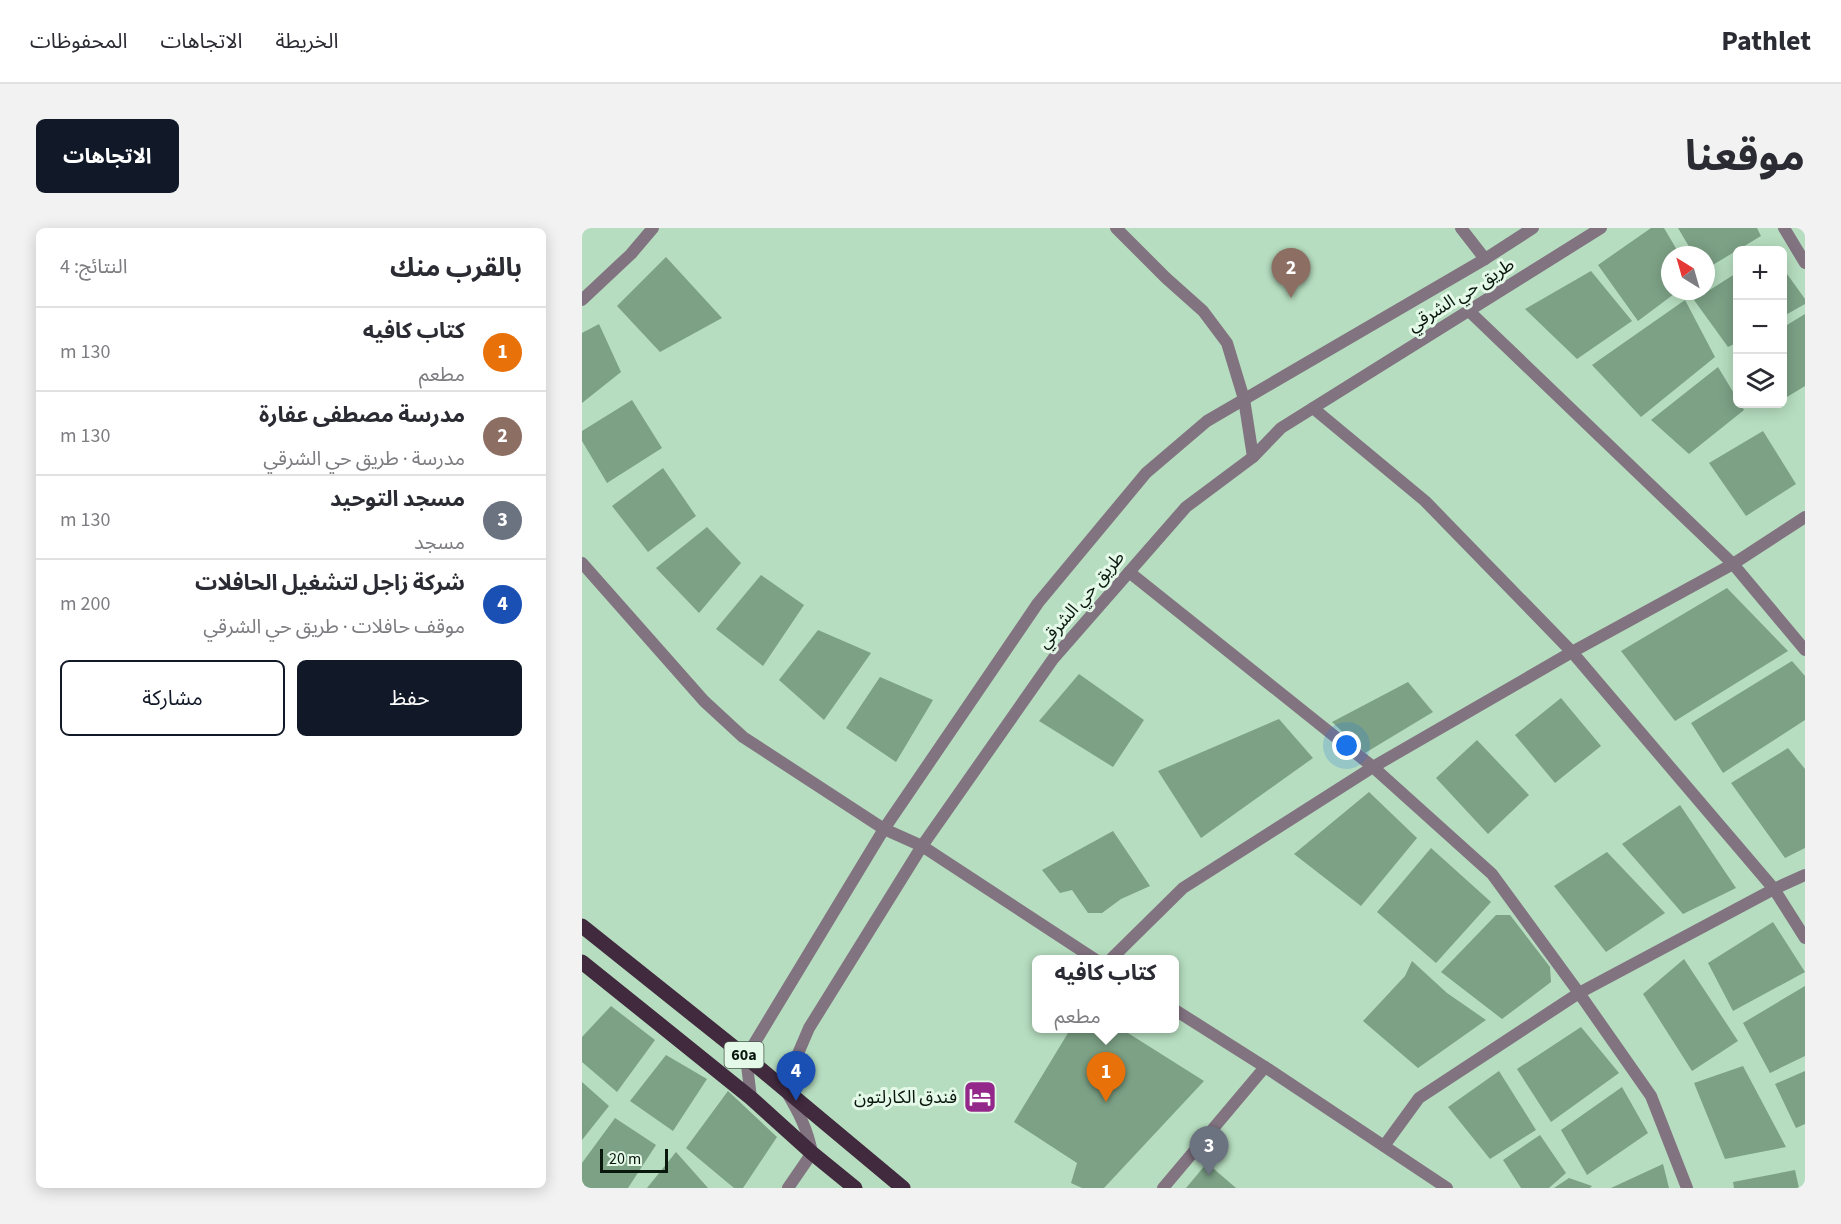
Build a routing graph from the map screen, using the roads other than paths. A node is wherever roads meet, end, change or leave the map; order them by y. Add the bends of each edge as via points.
1 (653, 228) edge
2 (1116, 228) edge
3 (1461, 228) edge
4 (1533, 228) edge
5 (1601, 228) edge
6 (1784, 228) edge
7 (1485, 259) junction
8 (1805, 263) edge
9 (582, 300) edge
10 (1469, 311) junction
11 (1244, 399) junction
12 (1313, 408) junction
13 (1252, 457) junction
14 (1805, 517) edge
15 (582, 563) edge
16 (1733, 564) junction
17 (1129, 572) junction
18 (1805, 650) edge
19 (1572, 652) junction
20 (1373, 767) junction
21 (884, 829) junction
22 (922, 846) junction
23 (1805, 875) edge
24 (1774, 889) junction
25 (582, 926) edge
26 (1805, 938) edge
27 (1088, 955) edge
28 (1115, 955) edge
29 (582, 962) edge
30 (1580, 993) junction
31 (1179, 1013) edge
32 (746, 1057) junction
33 (1265, 1067) junction
34 (786, 1091) junction
35 (752, 1098) junction
36 (1384, 1146) junction
37 (812, 1153) junction
38 (788, 1188) edge
39 (855, 1188) edge
40 (903, 1188) edge
41 (1163, 1188) edge
42 (1447, 1188) edge
43 (1687, 1188) edge

1 - 9 street
2 - 11 street via 1203,310 1227,343
3 - 7 street
4 - 7 street
5 - 10 street, طريق حي الشرقي
6 - 8 street
7 - 11 street
10 - 12 street, طريق حي الشرقي
10 - 16 street
11 - 13 street
11 - 21 street via 1207,421 1146,473 1038,603
12 - 13 street, طريق حي الشرقي via 1281,428
12 - 19 street via 1425,501
13 - 17 street, طريق حي الشرقي via 1186,507
14 - 16 street
15 - 21 street via 704,701 743,737
16 - 18 street
16 - 19 street
17 - 20 street
17 - 22 street, طريق حي الشرقي via 1053,659
19 - 20 street
19 - 24 street
20 - 28 street via 1183,888
20 - 30 street via 1492,874
21 - 22 street
21 - 32 street
22 - 27 street
22 - 34 street, طريق حي الشرقي via 809,1028
23 - 24 street
24 - 26 street
24 - 30 street
25 - 32 main road, 60a
29 - 35 main road, 60a
30 - 36 street via 1419,1098
30 - 43 street via 1651,1096
31 - 33 street
32 - 34 main road, 60a
32 - 35 street
33 - 36 street
33 - 41 street
34 - 37 street via 800,1115
34 - 40 main road, 60a
35 - 37 main road, 60a
36 - 42 street
37 - 38 street
37 - 39 main road, 60a

